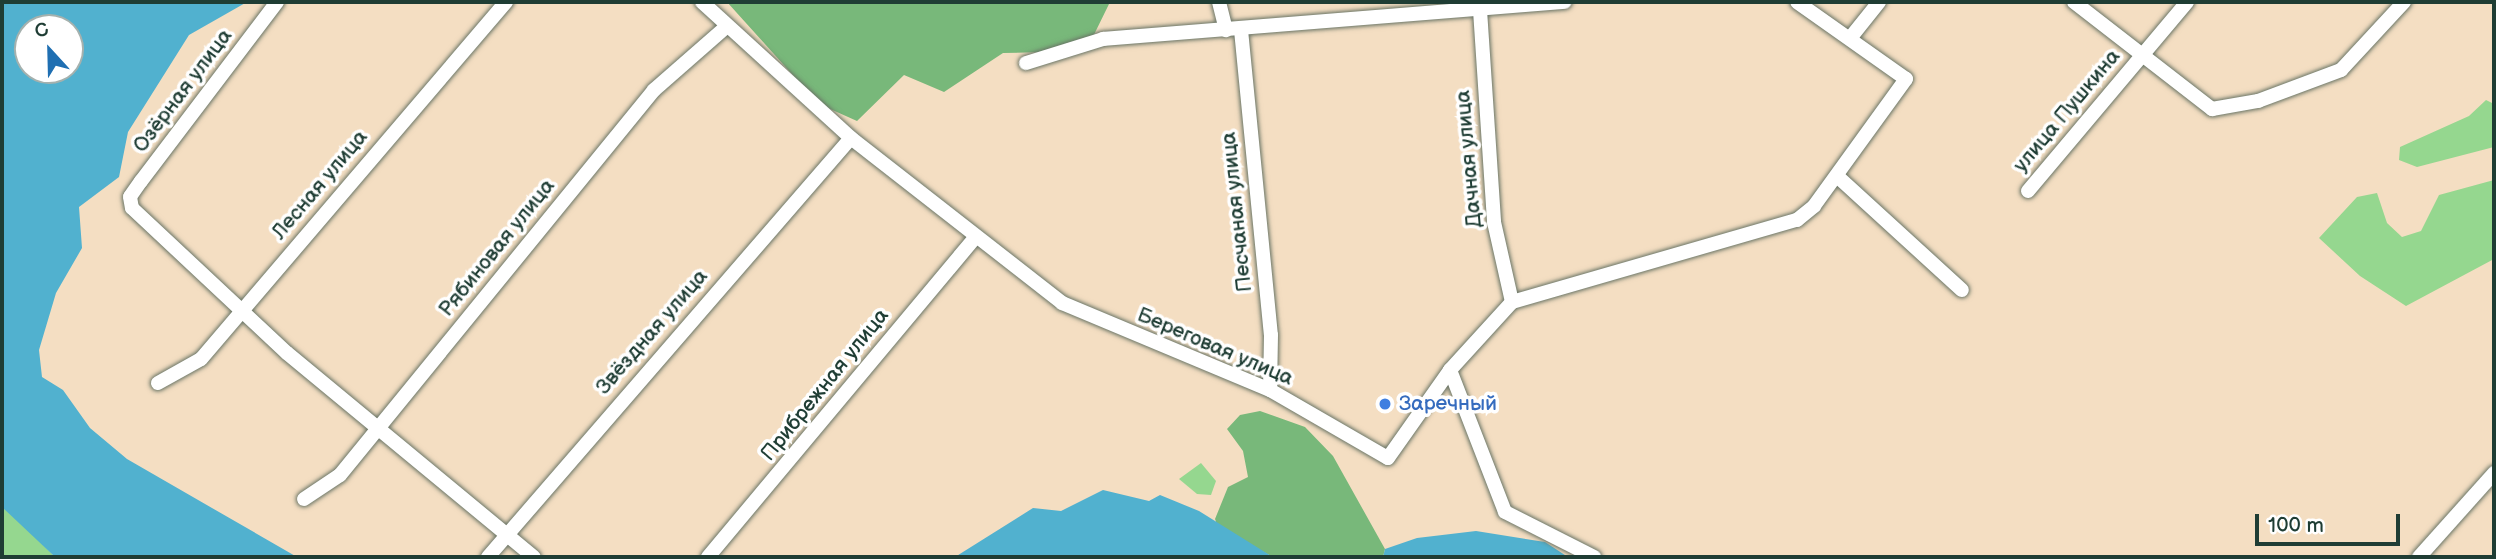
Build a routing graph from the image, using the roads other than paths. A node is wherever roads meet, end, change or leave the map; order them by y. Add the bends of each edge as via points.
1 (278, 2) edge
2 (506, 2) edge
3 (702, 2) edge
4 (1219, 2) edge
5 (1565, 2) edge
6 (1797, 2) edge
7 (1879, 2) edge
8 (2074, 2) edge
9 (2187, 2) edge
10 (2404, 2) edge
11 (1440, 7) edge
12 (1480, 10) junction
13 (727, 26) junction
14 (1234, 30) junction
15 (1851, 37) junction
16 (2139, 57) junction
17 (1026, 63) dead end
18 (851, 138) junction
19 (1837, 176) junction
20 (2028, 191) dead end
21 (974, 239) junction
22 (1962, 290) dead end
23 (1512, 302) junction
24 (243, 309) junction
25 (1450, 370) junction
26 (158, 383) dead end
27 (1270, 390) junction
28 (377, 425) junction
29 (2494, 473) edge
30 (304, 499) dead end
31 (506, 535) junction
32 (488, 557) edge
33 (534, 557) edge
34 (708, 557) edge
35 (1594, 557) edge
36 (2419, 557) edge

1 - 24 street, Озёрная улица via 130,197 132,208
2 - 24 street, Лесная улица
3 - 13 street, Береговая улица
4 - 14 street, Песчаная улица
5 - 12 street
6 - 15 street
7 - 15 street
8 - 16 street
9 - 16 street, улица Пушкина
10 - 16 street via 2341,70 2258,102 2212,109
11 - 12 street
11 - 14 street
12 - 23 street, Дачная улица via 1494,222
13 - 18 street, Береговая улица
13 - 28 street, Рябиновая улица via 654,90
14 - 17 street via 1103,39
14 - 27 street, Песчаная улица via 1271,335
15 - 19 street via 1906,79
16 - 20 street, улица Пушкина
18 - 21 street, Береговая улица
18 - 31 street, Звёздная улица
19 - 22 street
19 - 23 street via 1797,220
21 - 27 street, Береговая улица via 1080,312
21 - 34 street, Прибрежная улица
23 - 25 street, Береговая улица
24 - 26 street, Лесная улица via 201,359
24 - 28 street
25 - 27 street, Береговая улица via 1388,458
25 - 35 street via 1505,512
28 - 30 street, Рябиновая улица via 340,475
28 - 31 street
29 - 36 street
31 - 32 street, Звёздная улица
31 - 33 street

